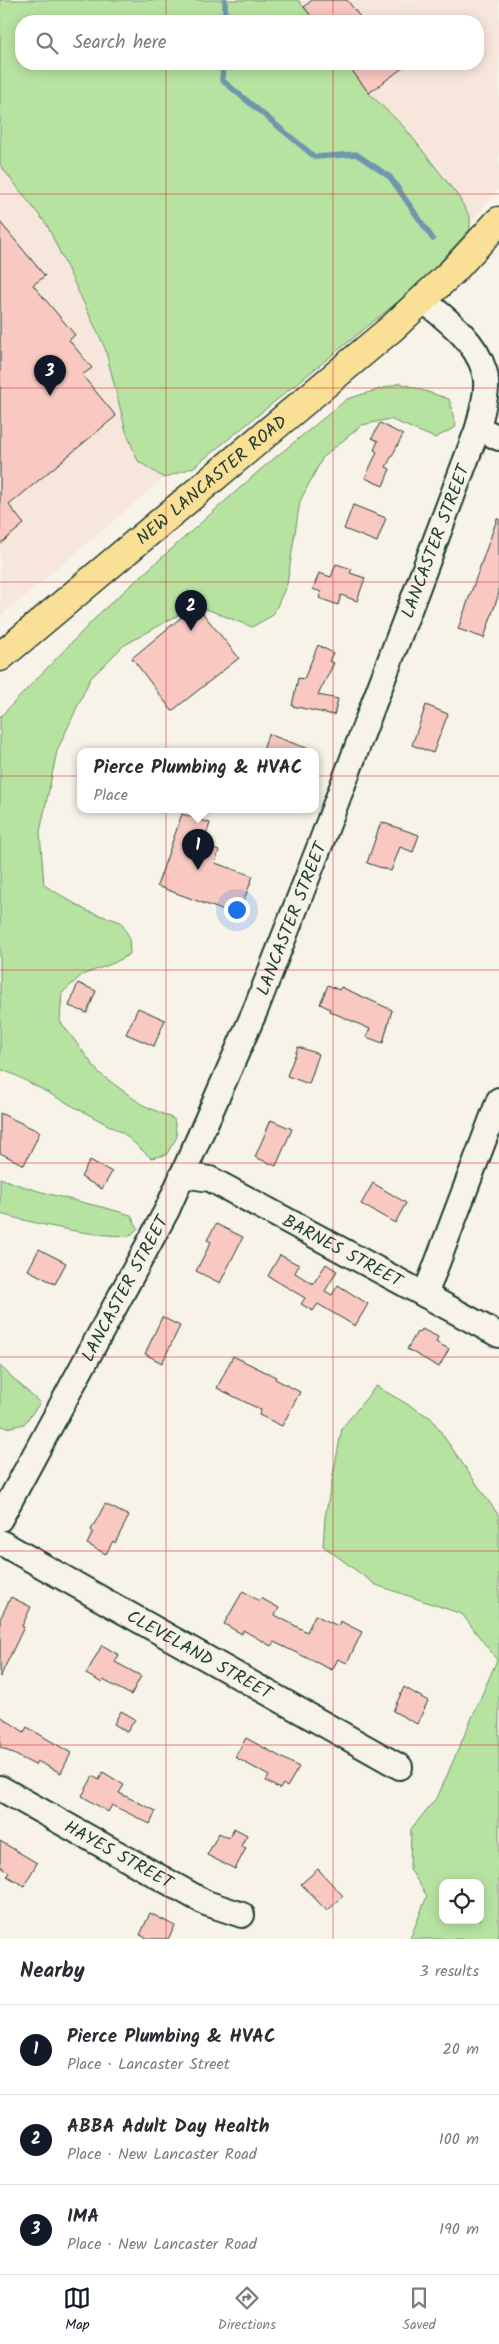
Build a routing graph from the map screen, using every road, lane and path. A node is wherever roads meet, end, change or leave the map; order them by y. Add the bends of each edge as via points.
1 (499, 221) edge
2 (423, 300) junction
3 (489, 432) edge
4 (0, 657) edge
5 (499, 1100) edge
6 (182, 1175) junction
7 (425, 1295) junction
8 (499, 1335) edge
9 (0, 1519) edge
10 (0, 1542) edge
11 (400, 1767) dead end
12 (0, 1788) edge
13 (242, 1915) dead end

1 - 2 main road
2 - 3 street, LANCASTER STREET via 461,332 485,370
2 - 4 main road, NEW LANCASTER ROAD
3 - 6 street, LANCASTER STREET via 258,1002
5 - 7 street
6 - 7 street, BARNES STREET via 210,1179
6 - 9 street, LANCASTER STREET via 167,1210
7 - 8 street, BARNES STREET
10 - 11 street, CLEVELAND STREET
12 - 13 street, HAYES STREET via 206,1903

